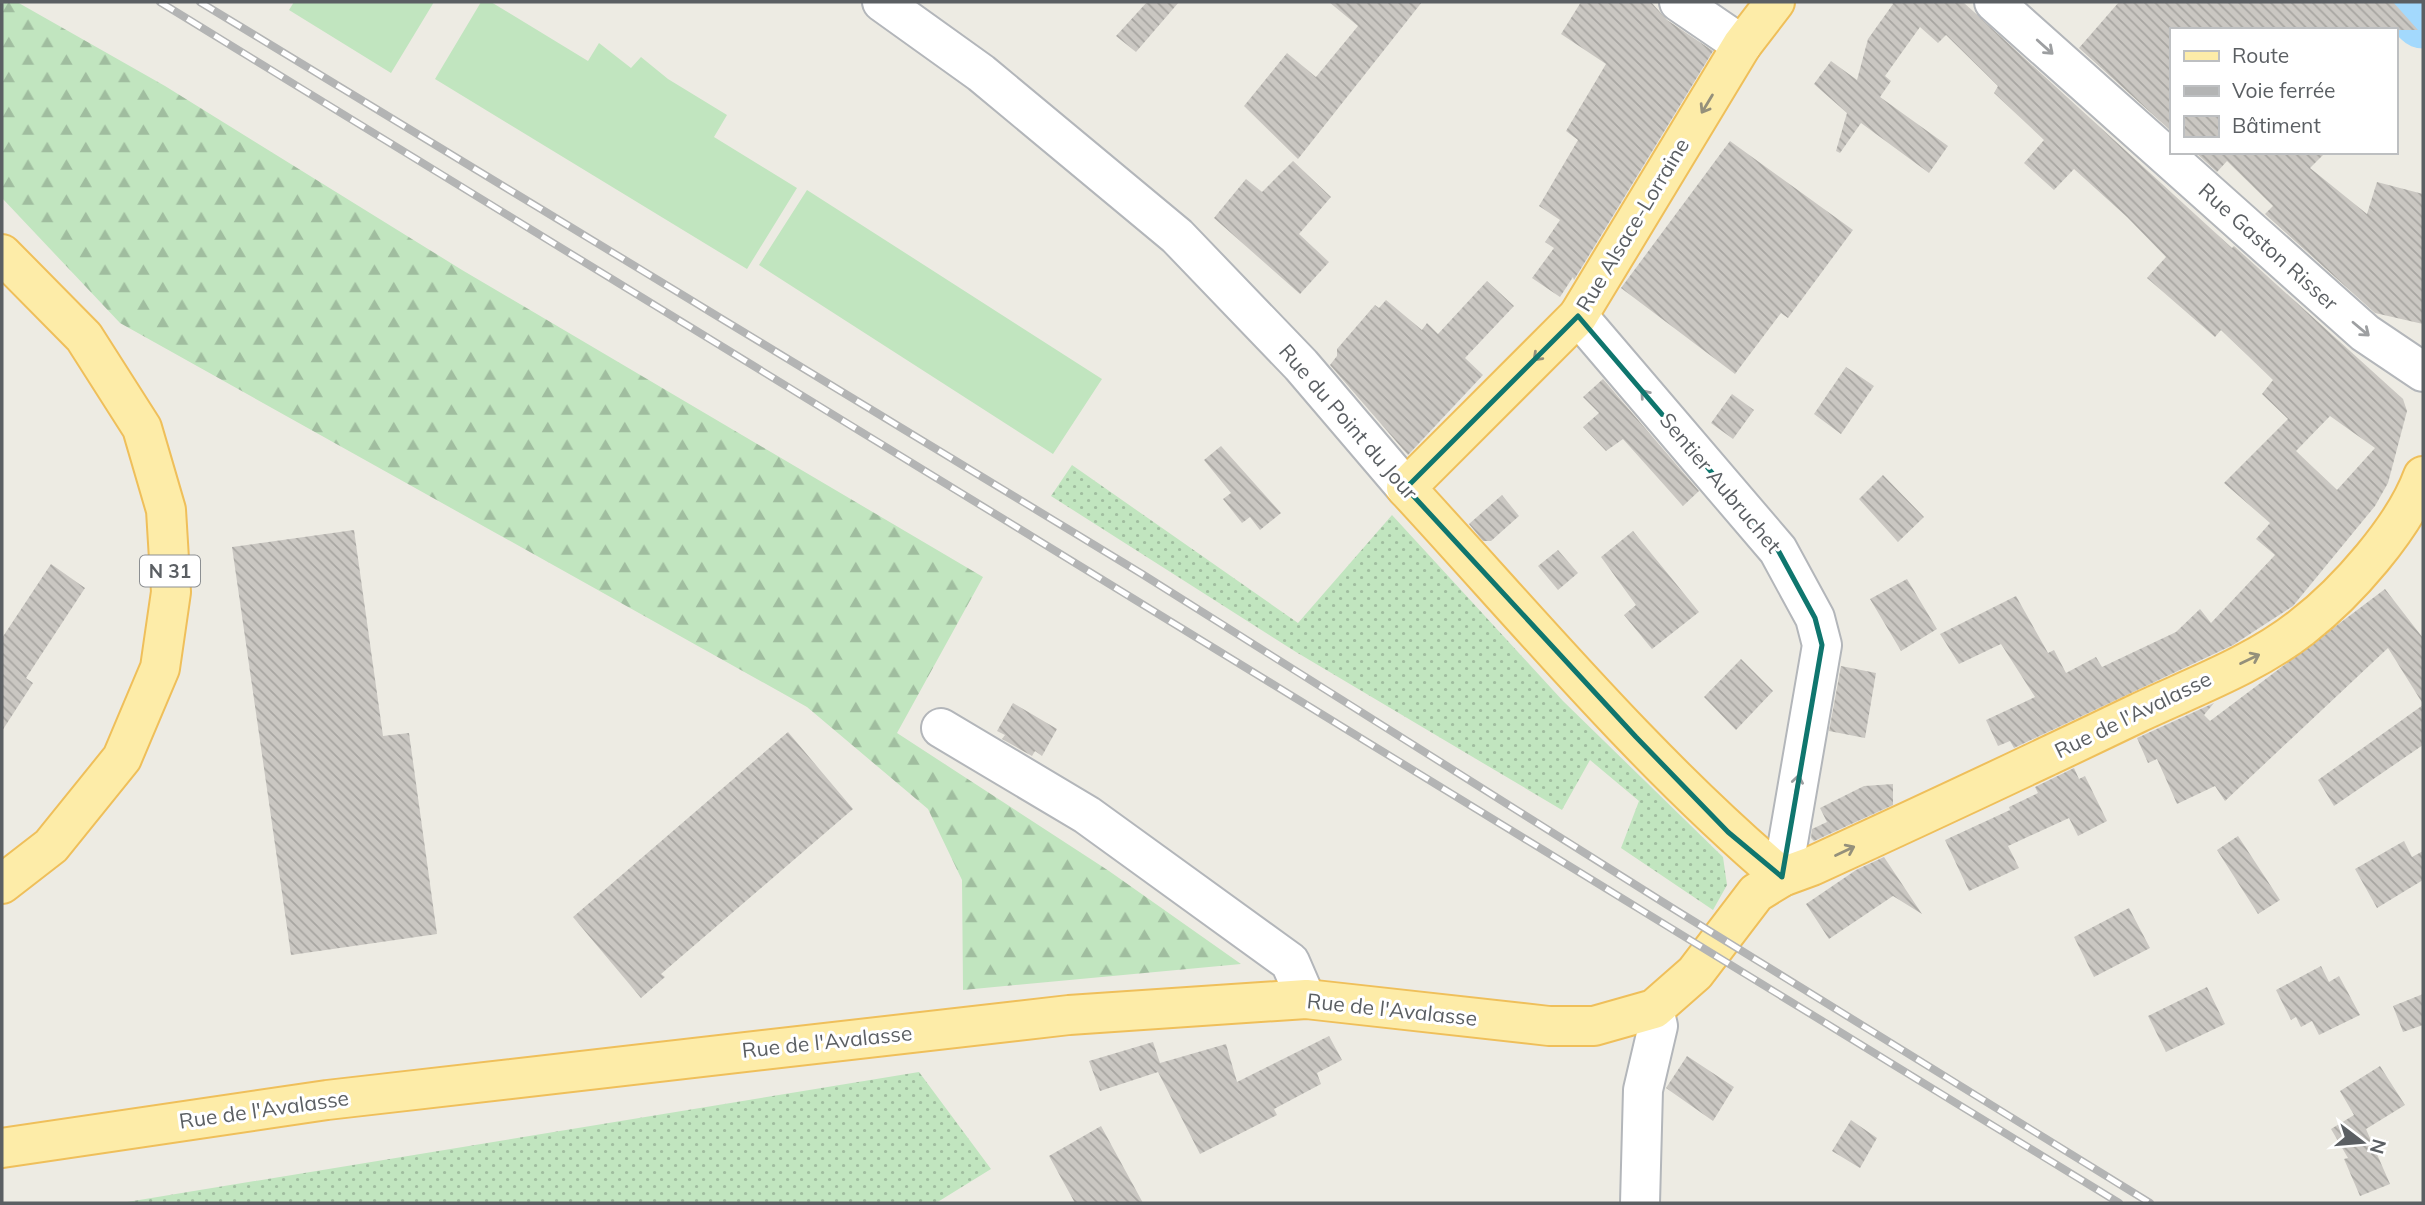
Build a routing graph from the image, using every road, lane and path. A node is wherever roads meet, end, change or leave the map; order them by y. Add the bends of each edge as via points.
1 (882, 2) edge
2 (1679, 2) edge
3 (1775, 2) edge
4 (1994, 2) edge
5 (1742, 45) junction
6 (2, 254) edge
7 (1578, 316) junction
8 (2423, 372) edge
9 (2423, 479) edge
10 (1406, 488) junction
11 (941, 728) dead end
12 (1782, 877) junction
13 (2, 884) edge
14 (1306, 999) junction
15 (1654, 1009) junction
16 (2, 1148) edge
17 (1640, 1203) edge

1 - 10 street, Rue du Point du Jour via 981,74 1177,236 1301,365
2 - 5 street
3 - 5 main road, Rue Alsace-Lorraine
4 -> 8 street, Rue Gaston Risser via 2365,333
5 -> 7 main road, Rue Alsace-Lorraine
6 - 13 main road, N 31 via 84,337 142,428 166,510 171,592 160,668 122,758 51,846
7 -> 10 main road, Rue Alsace-Lorraine
12 -> 7 street, Sentier Aubruchet via 1822,645 1815,618 1778,550
12 -> 9 main road, Rue de l'Avalasse via 2262,654 2302,627 2356,576 2387,540
10 - 12 main road, Rue du Point du Jour via 1636,737 1728,832
11 - 14 street via 1087,815 1290,961
12 - 15 main road, Rue de l'Avalasse via 1756,893 1695,973
14 - 15 main road, Rue de l'Avalasse via 1549,1026 1594,1026
14 - 16 main road, Rue de l'Avalasse via 1069,1015 750,1050 327,1100
15 - 17 street via 1658,1026 1643,1090

